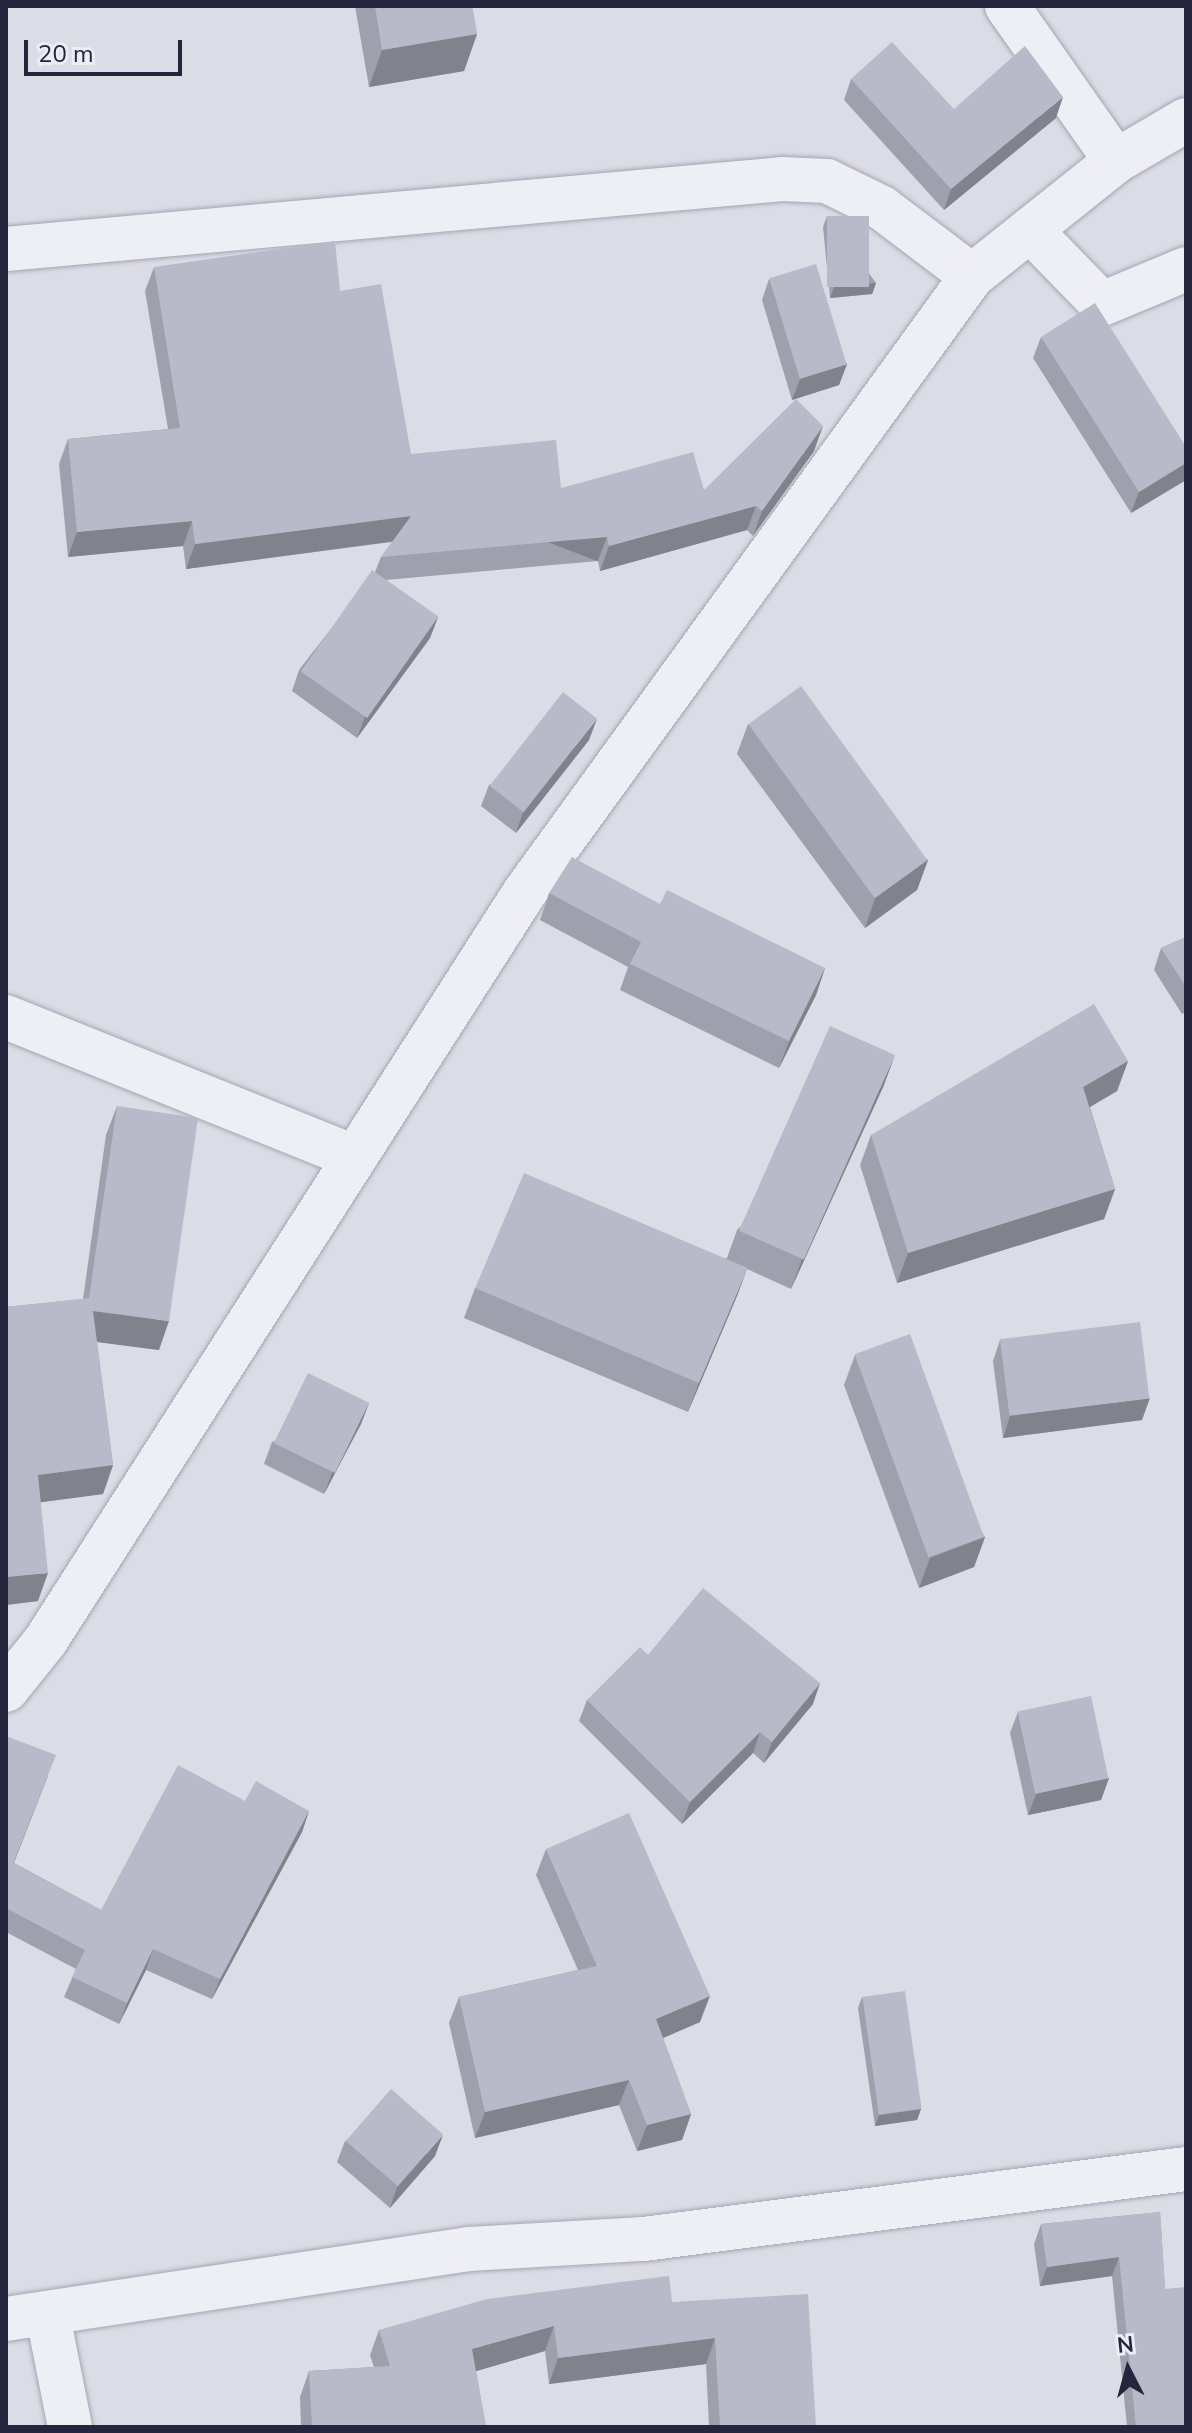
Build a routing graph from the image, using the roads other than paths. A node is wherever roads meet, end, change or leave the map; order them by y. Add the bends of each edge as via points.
1 (1007, 6) edge
2 (1186, 120) edge
3 (1116, 161) junction
4 (1030, 230) junction
5 (6, 249) edge
6 (1186, 269) edge
7 (972, 276) junction
8 (6, 1017) edge
9 (350, 1155) junction
10 (6, 1690) edge
11 (1186, 2169) edge
12 (27, 2318) edge
13 (70, 2427) edge

1 - 3 street
2 - 3 street
3 - 4 street
4 - 6 street via 1102,304
4 - 7 street
5 - 7 street via 782,179 827,181 882,208
7 - 9 street via 525,892
8 - 9 street
9 - 10 street via 46,1640
11 - 12 street via 644,2239 469,2249
12 - 13 street

